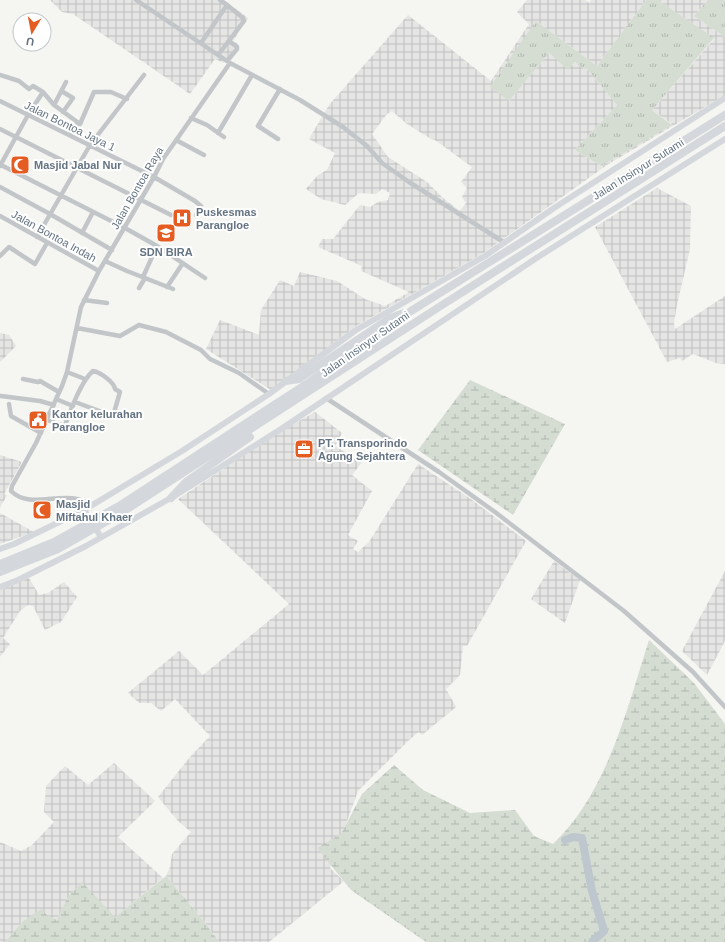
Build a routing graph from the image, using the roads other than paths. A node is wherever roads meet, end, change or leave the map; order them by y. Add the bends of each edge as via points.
1 (136, 0) edge
2 (220, 0) edge
3 (227, 5) junction
4 (229, 41) junction
5 (201, 43) junction
6 (218, 55) junction
7 (228, 62) junction
8 (0, 75) edge
9 (144, 75) dead end
10 (252, 75) junction
11 (66, 82) dead end
12 (280, 89) junction
13 (43, 92) junction
14 (63, 92) junction
15 (725, 98) edge
16 (126, 99) junction
17 (0, 101) edge
18 (54, 105) junction
19 (63, 112) junction
20 (28, 115) junction
21 (725, 115) edge
22 (191, 118) junction
23 (78, 122) junction
24 (725, 126) edge
25 (0, 130) edge
26 (218, 132) junction
27 (70, 135) junction
28 (224, 137) dead end
29 (17, 138) junction
30 (278, 139) dead end
31 (725, 139) edge
32 (176, 140) junction
33 (90, 145) junction
34 (204, 155) dead end
35 (0, 166) edge
36 (77, 168) junction
37 (154, 177) junction
38 (0, 187) edge
39 (61, 196) junction
40 (141, 200) junction
41 (93, 212) junction
42 (50, 214) junction
43 (171, 215) dead end
44 (196, 215) dead end
45 (0, 216) edge
46 (125, 228) junction
47 (82, 233) junction
48 (37, 237) junction
49 (47, 243) junction
50 (505, 243) junction
51 (157, 246) junction
52 (112, 250) junction
53 (0, 256) edge
54 (105, 261) junction
55 (183, 263) junction
56 (99, 271) junction
57 (144, 277) junction
58 (205, 278) dead end
59 (167, 287) junction
60 (139, 288) dead end
61 (173, 290) dead end
62 (84, 300) junction
63 (107, 303) dead end
64 (411, 311) junction
65 (77, 328) junction
66 (67, 372) junction
67 (23, 379) dead end
68 (85, 379) junction
69 (286, 381) junction
70 (59, 392) junction
71 (269, 394) junction
72 (1, 396) dead end
73 (56, 398) junction
74 (326, 398) junction
75 (9, 404) dead end
76 (74, 404) junction
77 (54, 405) junction
78 (283, 409) junction
79 (47, 420) junction
80 (246, 428) junction
81 (41, 433) junction
82 (171, 498) junction
83 (91, 506) junction
84 (84, 510) junction
85 (101, 537) junction
86 (0, 549) edge
87 (0, 564) edge
88 (0, 572) edge
89 (0, 587) edge
90 (725, 707) edge

1 - 5 street
2 - 3 street
3 - 4 street via 244,20
3 - 5 street
4 - 6 street
4 - 7 street, Jalan Bontoa Raya via 237,49
5 - 6 street
6 - 7 street
7 - 10 street
7 - 22 street, Jalan Bontoa Raya
8 - 13 street via 20,82 29,89 33,86
9 - 16 street
10 - 12 street
10 - 26 street
11 - 14 street
12 - 30 street via 258,126
12 - 50 street via 343,127 367,146 382,163
13 - 18 street
13 - 20 street
14 - 18 street
14 - 19 street via 73,98
15 - 50 street via 554,208
16 - 23 street via 111,92 94,92 80,124
16 - 33 street
17 - 20 street, Jalan Bontoa Jaya 1
18 - 19 street
19 - 23 street
20 - 27 street, Jalan Bontoa Jaya 1
20 - 29 street
21 - 64 highway, Jalan Insinyur Sutami
22 - 26 street
22 - 32 street, Jalan Bontoa Raya
23 - 27 street
24 - 78 highway, Jalan Insinyur Sutami
25 - 29 street
26 - 28 street
27 - 33 street, Jalan Bontoa Jaya 1
29 - 35 street
29 - 36 street
31 - 74 street via 538,257
32 - 34 street
32 - 37 street, Jalan Bontoa Raya
33 - 36 street
33 - 37 street, Jalan Bontoa Jaya 1
35 - 39 street
36 - 39 street
36 - 40 street
37 - 40 street, Jalan Bontoa Raya
37 - 44 street, Jalan Bontoa Jaya 1 via 198,204 200,209
38 - 42 street
39 - 41 street
39 - 42 street
40 - 43 street
40 - 46 street, Jalan Bontoa Raya
41 - 46 street
41 - 47 street
42 - 47 street
42 - 48 street
45 - 48 street, Jalan Bontoa Indah
46 - 51 street
46 - 52 street, Jalan Bontoa Raya
47 - 52 street
48 - 49 street, Jalan Bontoa Indah
49 - 53 street via 35,264 9,247
49 - 56 street, Jalan Bontoa Indah
50 - 69 street via 356,330
51 - 55 street
51 - 57 street
52 - 54 street, Jalan Bontoa Raya
54 - 56 street, Jalan Bontoa Raya
54 - 57 street
55 - 58 street
55 - 59 street
56 - 62 street, Jalan Bontoa Raya
57 - 59 street
57 - 60 street
59 - 61 street
62 - 63 street
62 - 65 street, Jalan Bontoa Raya
64 - 69 highway via 390,318 299,379
64 - 80 highway, Jalan Insinyur Sutami
65 - 66 street, Jalan Bontoa Raya
65 - 71 street via 116,336 123,335 139,325 161,330 201,350 210,359 238,373
66 - 68 street
66 - 70 street, Jalan Bontoa Raya
67 - 70 street via 40,381
68 - 76 street
68 - 76 street via 94,370 120,392 112,416
69 - 71 street
70 - 73 street, Jalan Bontoa Raya
71 - 83 street
72 - 77 street
73 - 76 street
73 - 77 street, Jalan Bontoa Raya
74 - 82 street
74 - 90 street via 445,476 624,611 693,672
75 - 81 street via 11,416
76 - 79 street via 64,426
77 - 79 street, Jalan Bontoa Raya
78 - 80 highway, Jalan Insinyur Sutami
78 - 82 highway via 267,424 183,485
79 - 81 street, Jalan Bontoa Raya
80 - 87 highway, Jalan Insinyur Sutami via 74,532
80 - 88 highway, Jalan Insinyur Sutami via 121,513 58,549
81 - 83 street, Jalan Bontoa Raya via 11,491 20,498 69,498 84,500
82 - 85 street
83 - 84 street
84 - 85 street
84 - 86 street
85 - 89 street

